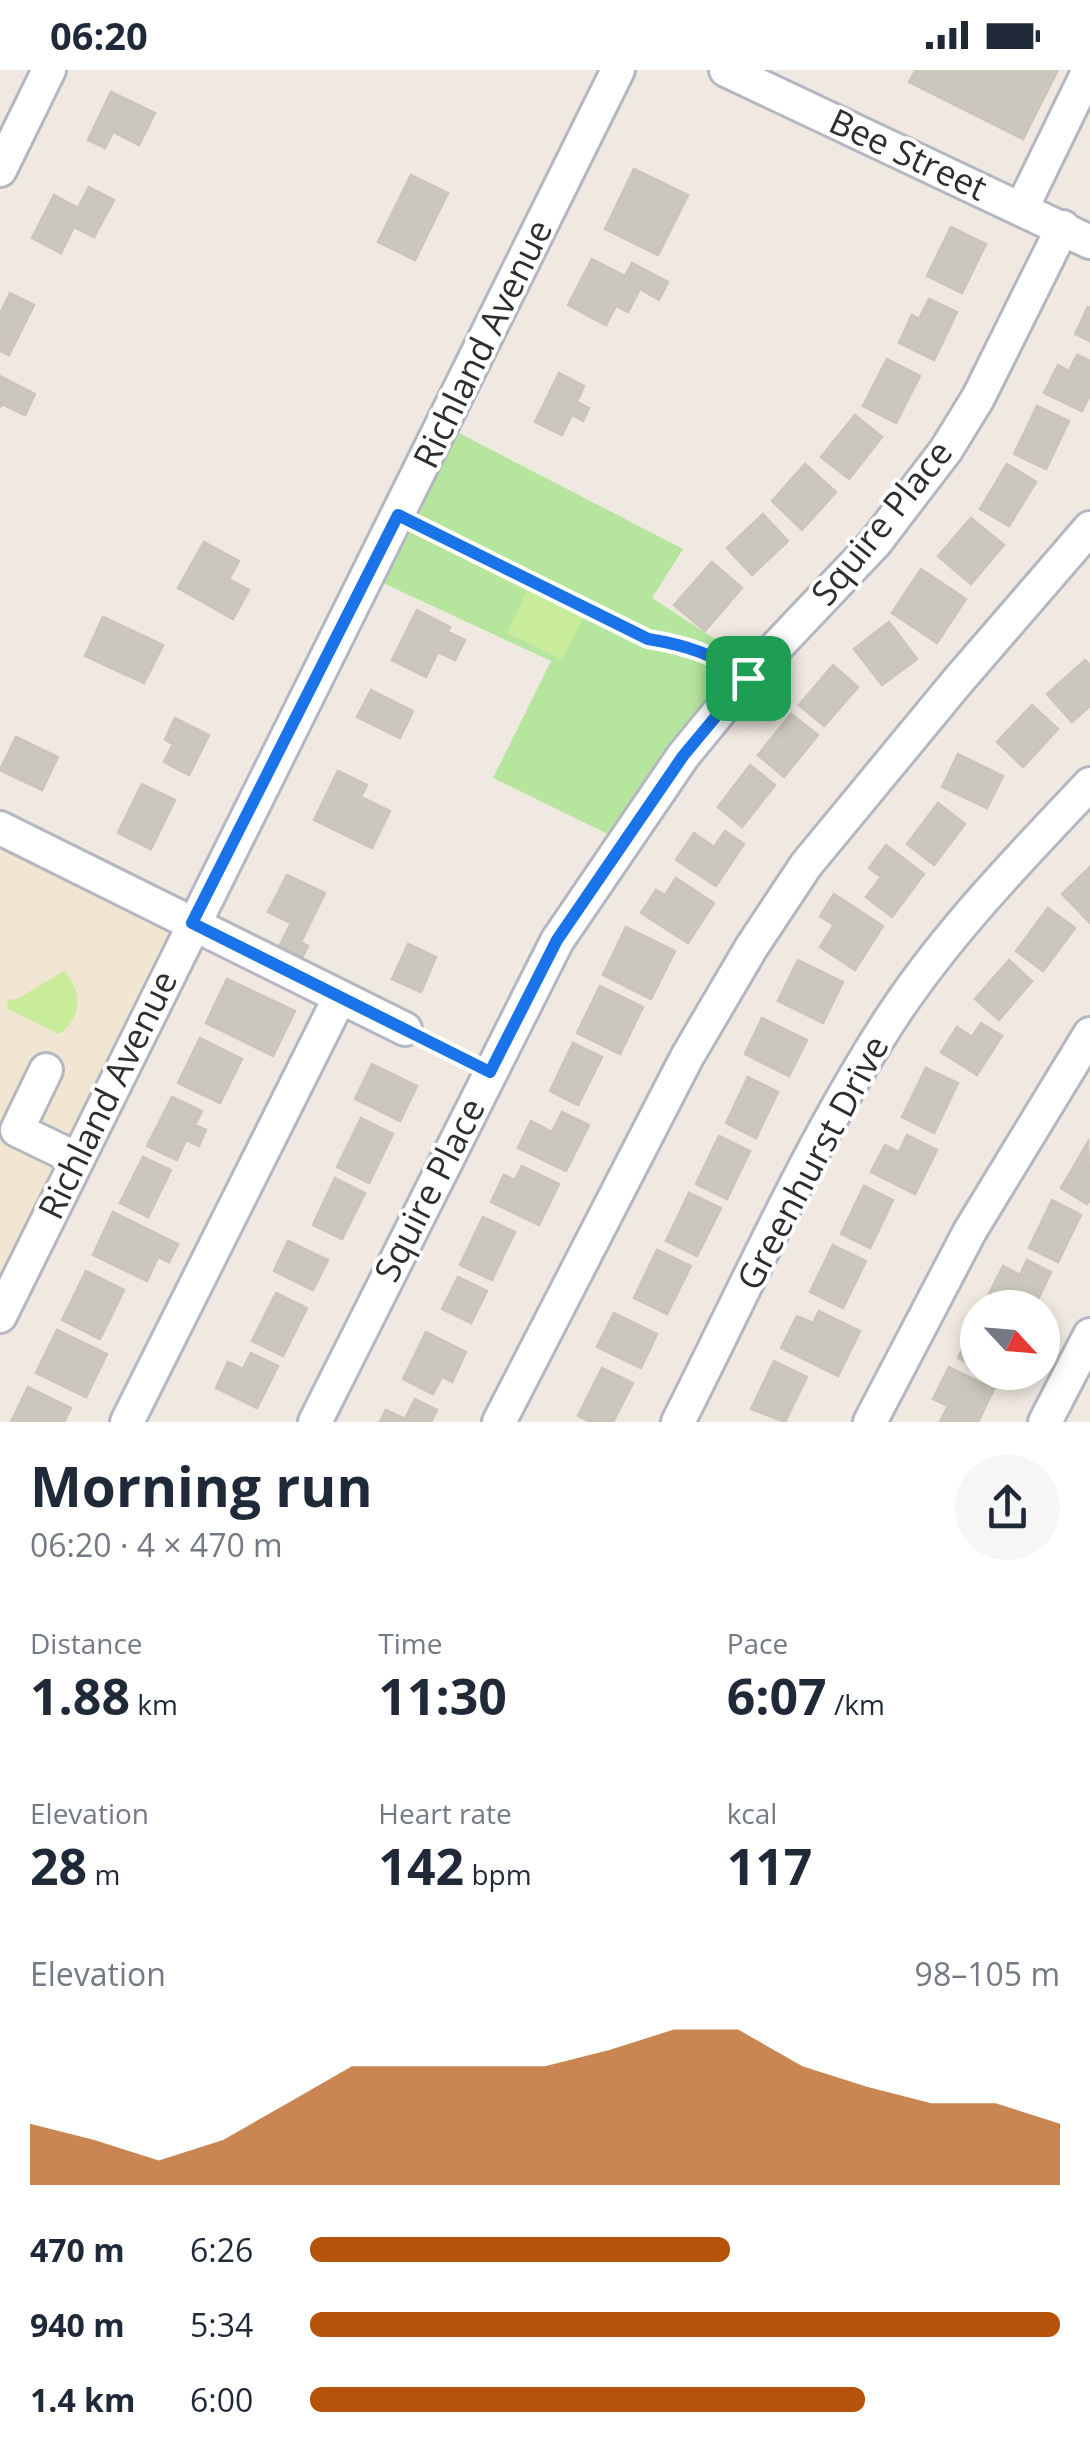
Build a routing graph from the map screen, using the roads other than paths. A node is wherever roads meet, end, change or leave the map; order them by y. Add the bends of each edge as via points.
1 (50, 70) edge
2 (618, 70) edge
3 (726, 70) edge
4 (1089, 70) edge
5 (0, 170) edge
6 (1022, 208) junction
7 (1077, 234) edge
8 (1090, 528) edge
9 (1090, 784) edge
10 (0, 828) edge
11 (192, 923) junction
12 (340, 997) junction
13 (405, 1029) road end
14 (1090, 1034) edge
15 (46, 1070) dead end
16 (77, 1159) junction
17 (3, 1301) edge
18 (1090, 1335) edge
19 (127, 1422) edge
20 (315, 1422) edge
21 (499, 1422) edge
22 (678, 1422) edge
23 (870, 1422) edge
24 (1045, 1422) edge

1 - 5 street
2 - 11 street, Richland Avenue
3 - 6 street, Bee Street
4 - 6 street
6 - 7 street, Bee Street
7 - 20 street, Squire Place via 946,450 875,542 683,756 557,940
8 - 21 street via 806,865 750,948
9 - 22 street, Greenhurst Drive via 968,918 890,1019 836,1108
10 - 11 street
11 - 12 street
11 - 16 street, Richland Avenue
12 - 13 street
12 - 19 street
14 - 23 street via 970,1231
15 - 16 street via 17,1130
16 - 17 street, Richland Avenue
18 - 24 street

